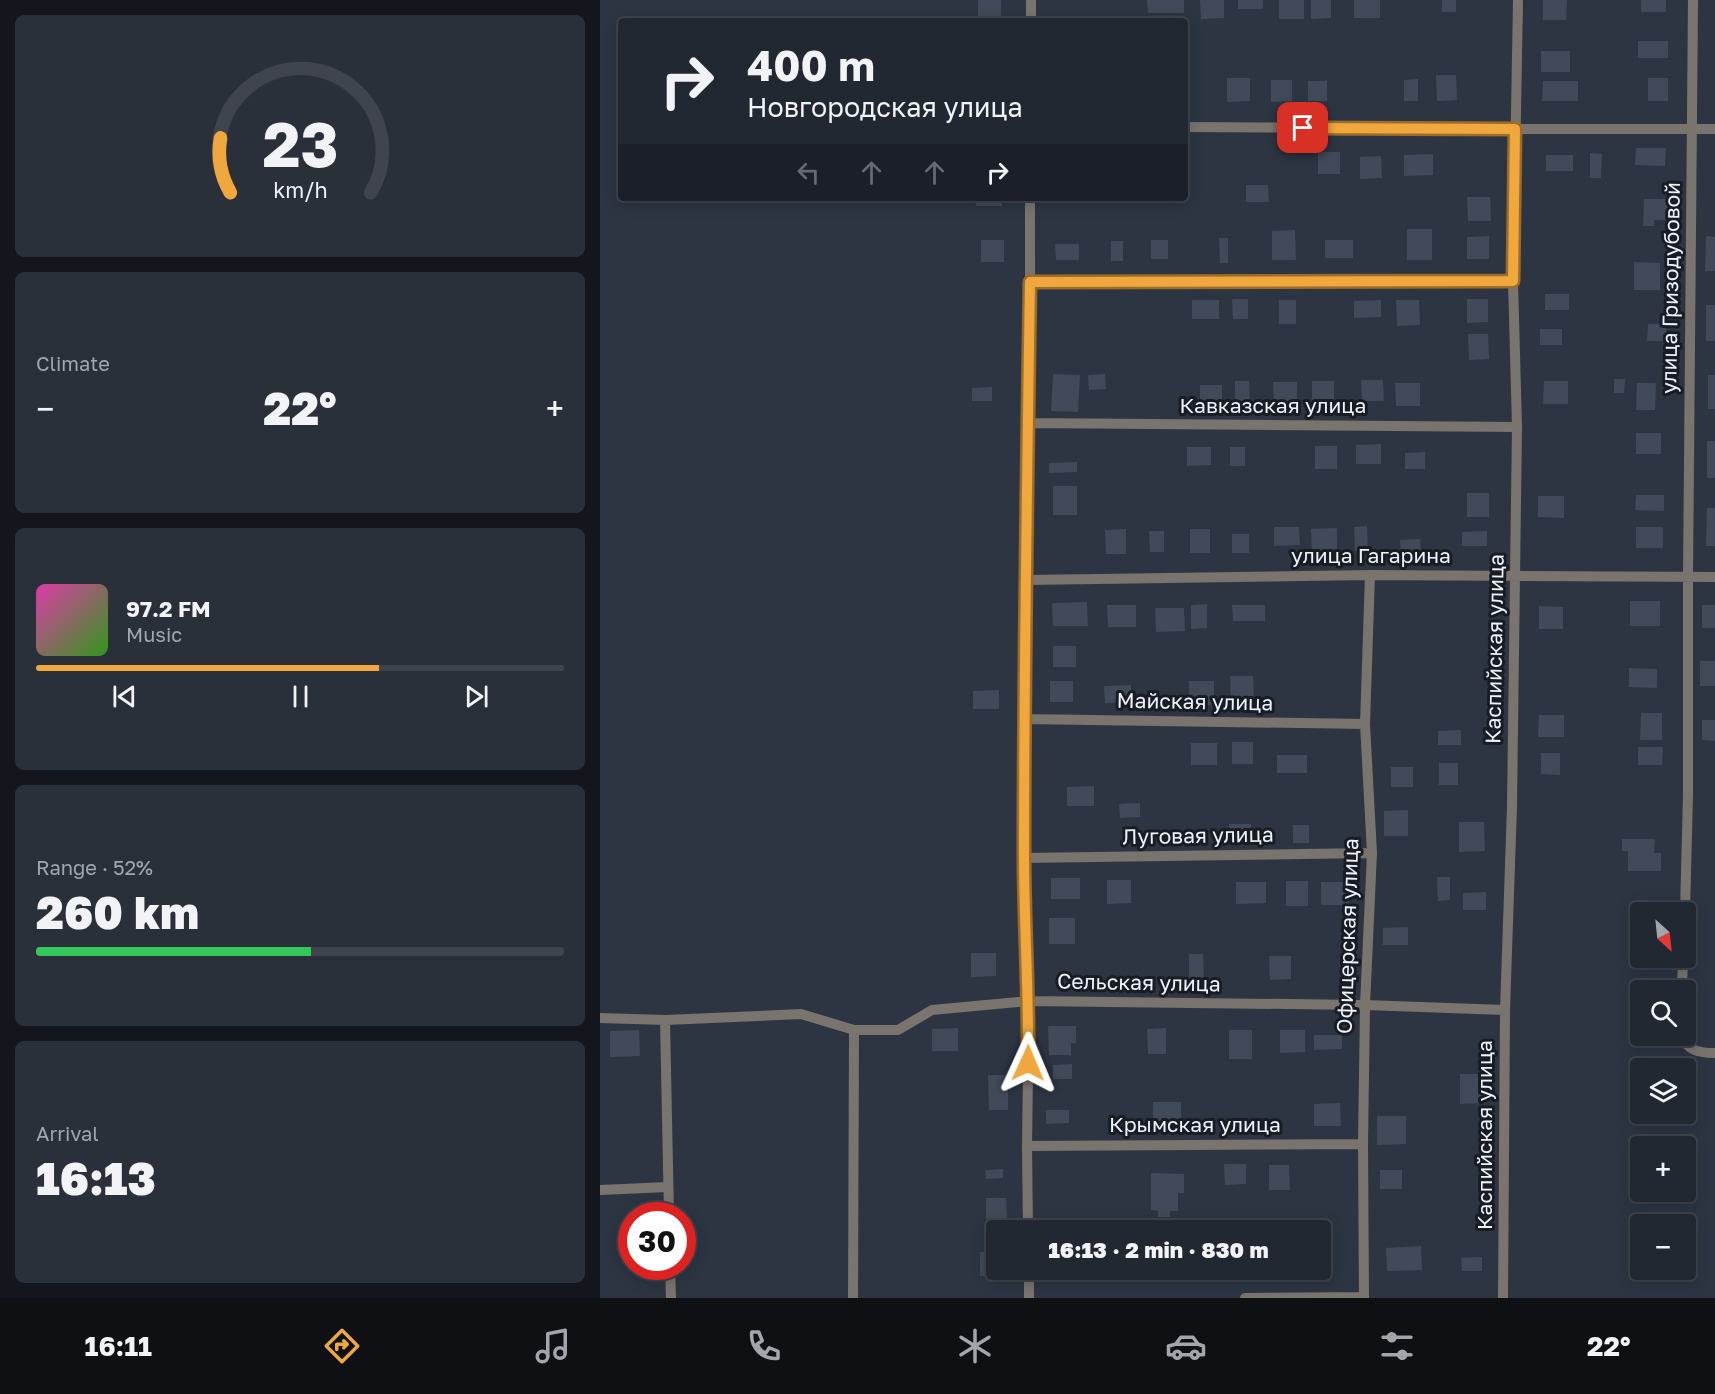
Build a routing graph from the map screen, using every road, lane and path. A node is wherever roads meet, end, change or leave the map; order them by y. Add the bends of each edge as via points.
1 (1031, 0) edge
2 (1518, 0) edge
3 (1693, 0) edge
4 (1031, 18) edge
5 (1188, 127) edge
6 (1515, 129) junction
7 (1715, 129) edge
8 (1692, 130) junction
9 (1030, 201) edge
10 (1513, 281) junction
11 (1030, 282) junction
12 (1028, 423) junction
13 (1517, 427) junction
14 (1370, 574) junction
15 (1515, 576) junction
16 (1688, 577) junction
17 (1715, 577) edge
18 (1027, 580) junction
19 (1024, 719) junction
20 (1365, 724) junction
21 (1372, 853) junction
22 (1024, 858) junction
23 (1685, 902) edge
24 (1029, 1001) junction
25 (1365, 1005) junction
26 (1505, 1010) junction
27 (600, 1018) edge
28 (665, 1020) junction
29 (854, 1030) junction
30 (1688, 1046) edge
31 (1715, 1053) edge
32 (1363, 1144) junction
33 (1027, 1146) junction
34 (668, 1187) junction
35 (600, 1190) edge
36 (669, 1202) edge
37 (1028, 1220) edge
38 (670, 1280) edge
39 (1029, 1280) edge
40 (1364, 1297) edge
41 (671, 1298) edge
42 (853, 1298) edge
43 (1029, 1298) edge
44 (1245, 1298) edge
45 (1503, 1298) edge

1 - 4 street
2 - 6 street, Каспийская улица
3 - 8 street, улица Гризодубовой
5 - 6 street
6 - 8 street
6 - 10 street, Каспийская улица
7 - 8 street
8 - 16 street, улица Гризодубовой
9 - 11 street
10 - 11 street
10 - 13 street, Каспийская улица
11 - 12 street
12 - 13 street, Кавказская улица
12 - 18 street
13 - 15 street, Каспийская улица
14 - 15 street, улица Гагарина
14 - 18 street, улица Гагарина
14 - 20 street, Офицерская улица
15 - 16 street, улица Гагарина
15 - 26 street, Каспийская улица
16 - 17 street, улица Гагарина
16 - 23 street, улица Гризодубовой
18 - 19 street
19 - 20 street, Майская улица
19 - 22 street
20 - 21 street, Офицерская улица
21 - 22 street, Луговая улица
21 - 25 street, Офицерская улица
22 - 24 street
24 - 25 street, Сельская улица
24 - 29 street, Сельская улица via 932,1010 898,1030
24 - 33 street
25 - 26 street, Сельская улица
25 - 32 street, Офицерская улица
26 - 45 street, Каспийская улица
27 - 28 street, Сельская улица
28 - 29 street, Сельская улица via 801,1014
28 - 34 street
29 - 42 street
30 - 31 street
32 - 33 street, Крымская улица
32 - 40 street, Офицерская улица
33 - 37 street
34 - 35 street
34 - 36 street
38 - 41 street
39 - 43 street
40 - 44 street

